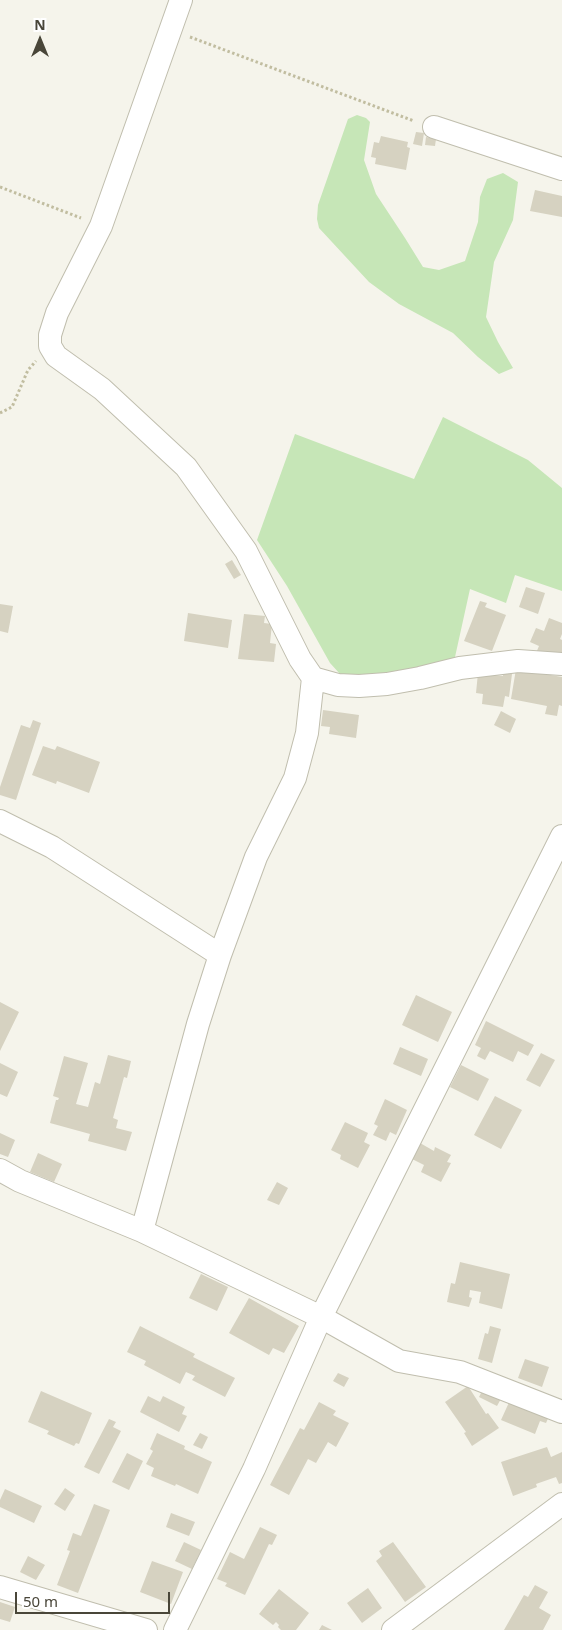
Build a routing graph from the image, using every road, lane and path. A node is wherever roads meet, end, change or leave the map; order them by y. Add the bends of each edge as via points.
1 (181, 0) edge
2 (171, 30) junction
3 (434, 127) joint
4 (562, 169) edge
5 (0, 187) edge
6 (101, 226) junction
7 (50, 346) junction
8 (0, 413) edge
9 (562, 664) edge
10 (313, 678) junction
11 (0, 821) edge
12 (562, 836) edge
13 (220, 955) junction
14 (0, 1170) edge
15 (142, 1231) junction
16 (321, 1317) junction
17 (562, 1412) edge
18 (562, 1504) edge
19 (0, 1587) edge
20 (146, 1630) edge
21 (175, 1630) edge
22 (393, 1630) edge

1 - 2 street
2 - 3 path
2 - 6 street
3 - 4 street
5 - 6 path
6 - 7 street via 57,313
7 - 8 path via 28,370 12,408
7 - 10 street via 56,356 102,389 186,467 246,551 300,659
9 - 10 street via 518,661 359,686 338,685
10 - 13 street via 307,733 295,778 256,857
11 - 13 street via 52,847
12 - 16 street
13 - 15 street
14 - 15 street
15 - 16 street
16 - 17 street via 399,1360 460,1372
16 - 21 street via 254,1469
18 - 22 street
19 - 20 street

